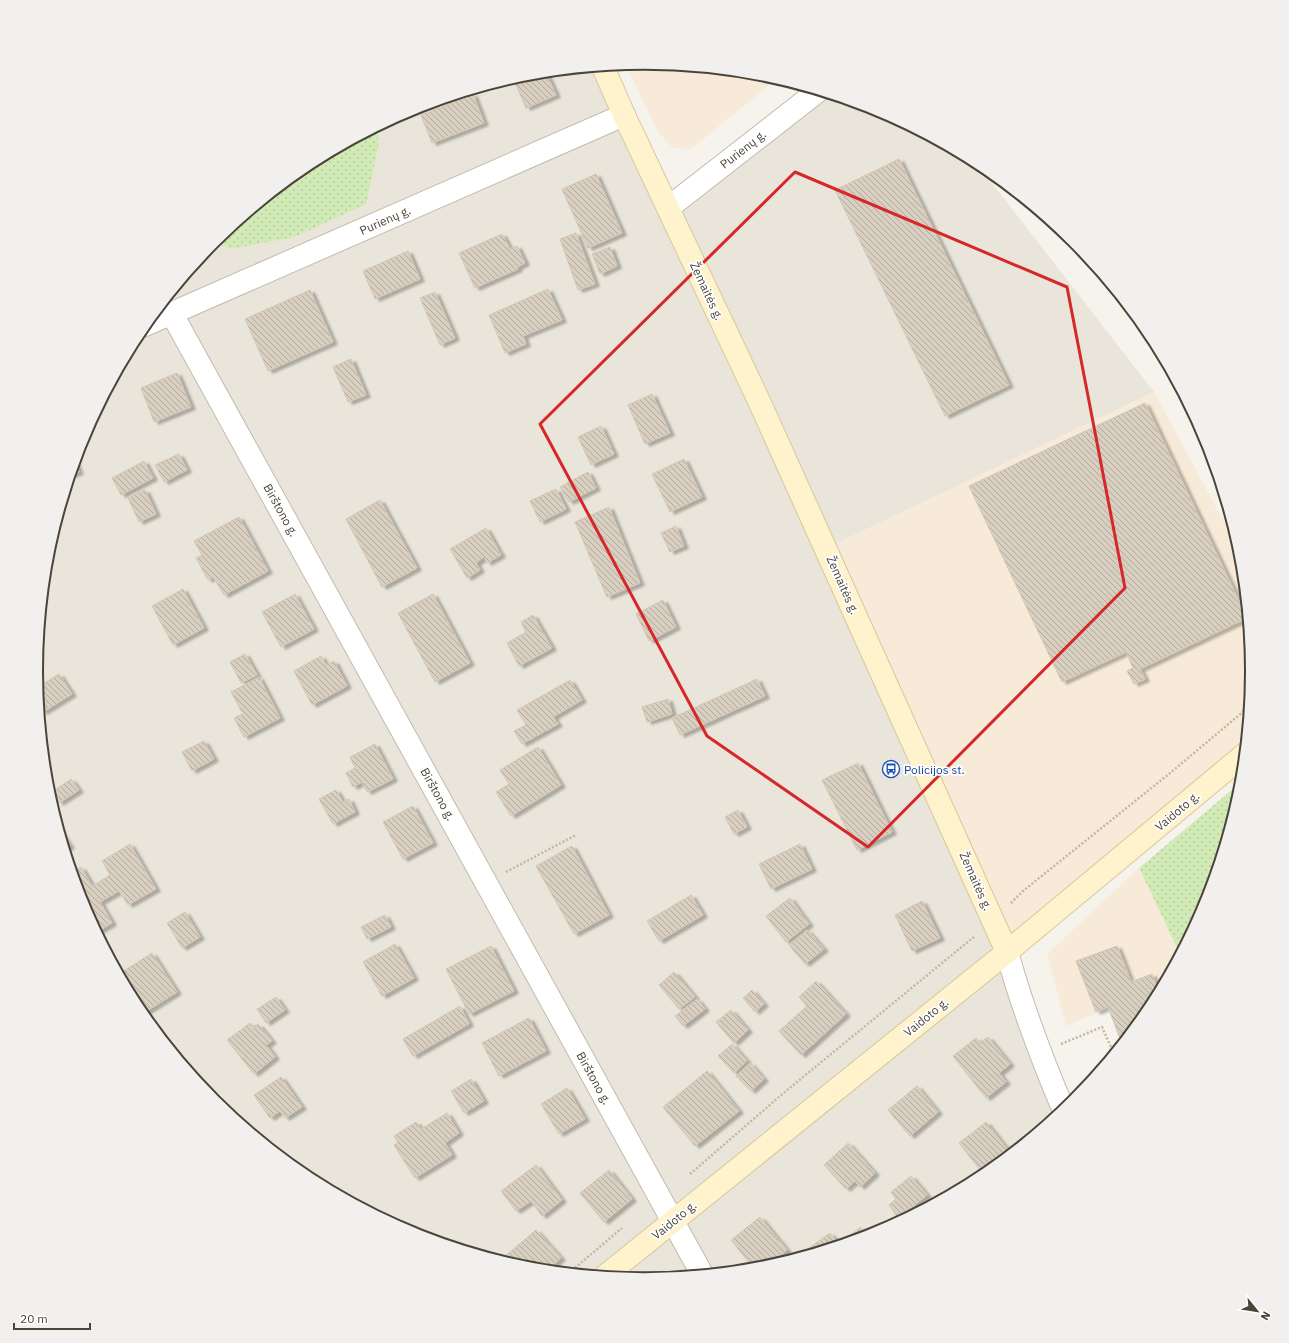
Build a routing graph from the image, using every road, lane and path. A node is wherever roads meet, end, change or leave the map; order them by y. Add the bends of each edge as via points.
1 (605, 71) edge
2 (814, 94) edge
3 (624, 115) junction
4 (668, 208) junction
5 (172, 314) junction
6 (156, 321) edge
7 (1245, 710) edge
8 (1239, 759) edge
9 (576, 835) dead end
10 (486, 882) junction
11 (994, 920) junction
12 (1007, 952) junction
13 (1112, 1050) edge
14 (1039, 1053) junction
15 (1061, 1105) edge
16 (661, 1199) junction
17 (673, 1220) junction
18 (626, 1226) dead end
19 (573, 1269) edge
20 (700, 1270) edge
21 (610, 1272) edge

1 - 3 main road, Žemaitės g.
2 - 4 street, Purienų g.
3 - 4 main road, Žemaitės g.
3 - 5 street, Purienų g.
4 - 11 main road, Žemaitės g. via 804,499
5 - 6 street, Purienų g.
5 - 10 street, Birštono g.
7 - 11 path via 1023,891
8 - 12 main road, Vaidoto g.
9 - 10 path
10 - 16 street, Birštono g.
11 - 12 main road, Žemaitės g.
11 - 16 path via 786,1091
12 - 14 street, Žemaitės g.
12 - 17 main road, Vaidoto g.
13 - 14 path via 1102,1027
14 - 15 street, Žemaitės g.
16 - 17 street, Birštono g.
17 - 20 street, Birštono g.
17 - 21 main road, Vaidoto g.
18 - 19 path

